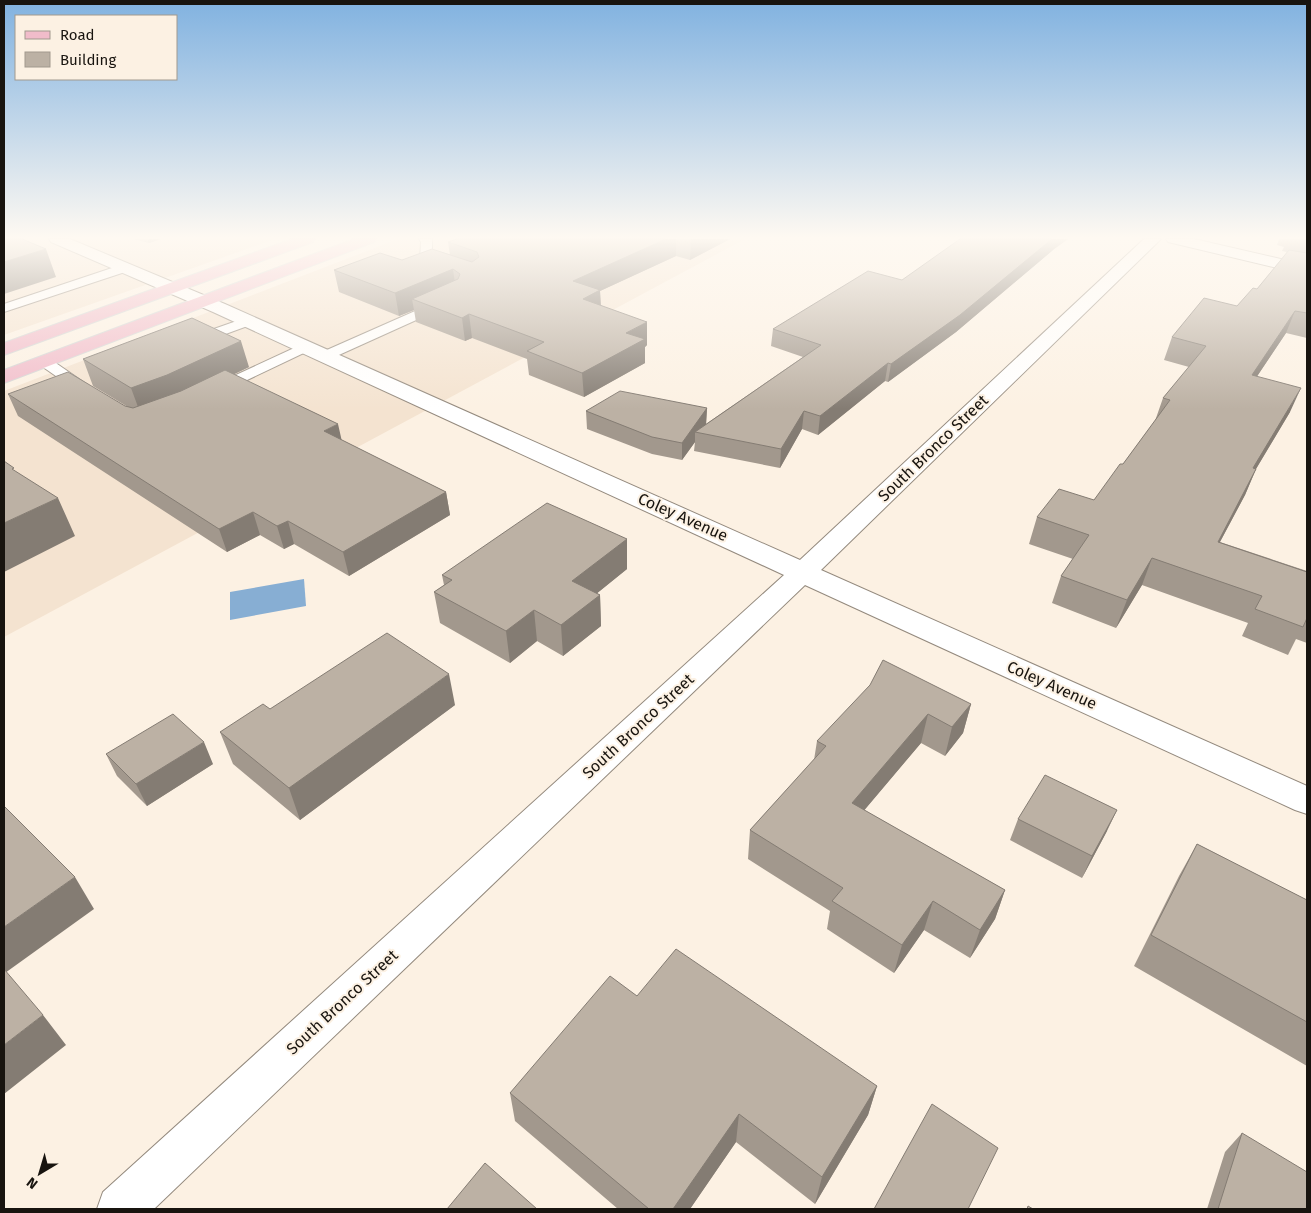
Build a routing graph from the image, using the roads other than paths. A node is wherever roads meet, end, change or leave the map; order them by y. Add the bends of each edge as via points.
1 (41, 296) edge
2 (152, 296) edge
3 (191, 296) edge
4 (218, 296) edge
5 (455, 296) edge
6 (1094, 296) edge
7 (204, 301) junction
8 (4, 308) edge
9 (248, 321) junction
10 (202, 338) junction
11 (186, 342) edge
12 (220, 346) edge
13 (4, 349) edge
14 (315, 351) junction
15 (246, 358) dead end
16 (45, 362) junction
17 (264, 366) junction
18 (4, 377) edge
19 (95, 377) edge
20 (77, 384) junction
21 (207, 394) edge
22 (100, 399) edge
23 (803, 572) junction
24 (1307, 801) edge
25 (120, 1209) edge

1 - 8 lane
2 - 13 main road
3 - 7 street, Coley Avenue
4 - 7 main road
5 - 14 lane
6 - 23 street, South Bronco Street
7 - 9 street, Coley Avenue
7 - 16 main road
9 - 10 lane
9 - 14 street, Coley Avenue
10 - 11 lane
10 - 12 lane
14 - 17 lane
14 - 23 street, Coley Avenue
15 - 17 lane
16 - 18 main road
16 - 20 lane
17 - 21 lane
19 - 20 lane
20 - 22 lane
23 - 24 street, Coley Avenue
23 - 25 street, South Bronco Street

